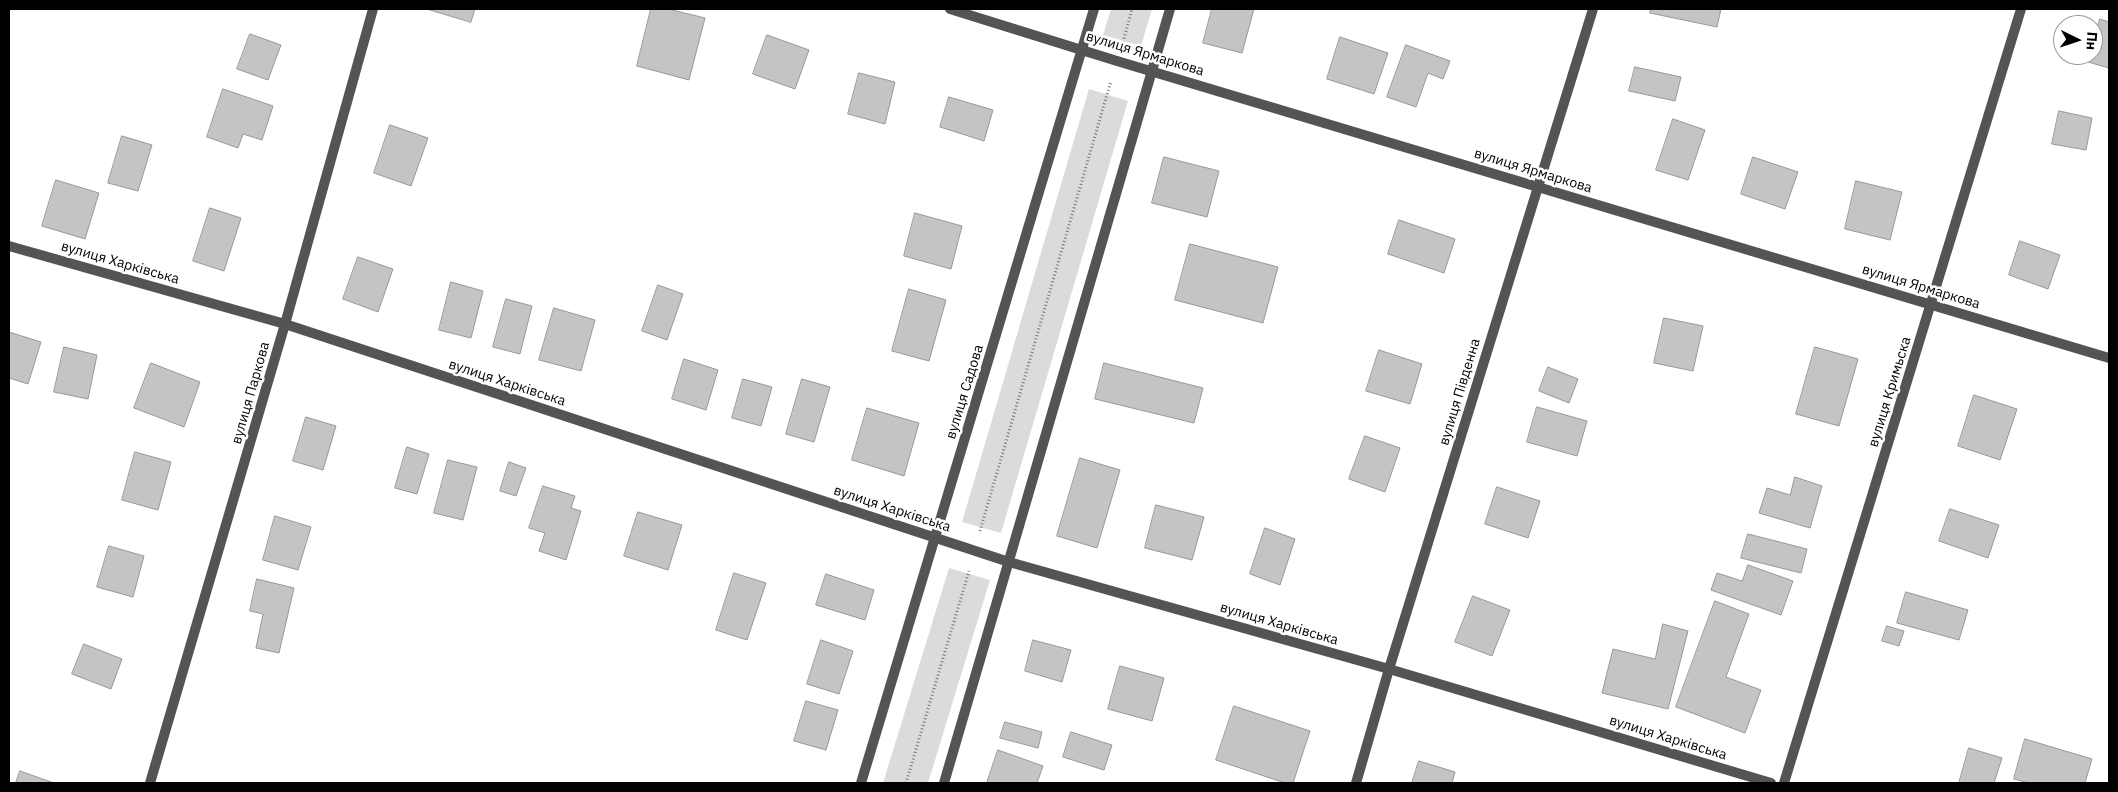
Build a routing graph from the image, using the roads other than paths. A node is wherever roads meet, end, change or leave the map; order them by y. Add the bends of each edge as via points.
1 (373, 9) edge
2 (950, 9) edge
3 (1094, 9) edge
4 (1170, 9) edge
5 (1593, 9) edge
6 (2022, 9) edge
7 (1082, 49) junction
8 (1152, 70) junction
9 (1538, 186) junction
10 (9, 246) edge
11 (1931, 304) junction
12 (285, 324) junction
13 (2109, 358) edge
14 (935, 538) junction
15 (1009, 562) junction
16 (1389, 669) junction
17 (150, 783) edge
18 (861, 783) edge
19 (944, 783) edge
20 (1356, 783) edge
21 (1771, 783) edge
22 (1784, 783) edge

1 - 12 street, вулиця Паркова
2 - 7 street, вулиця Ярмаркова
3 - 7 street, вулиця Садова
4 - 8 street
5 - 9 street, вулиця Південна
6 - 11 street, вулиця Кримьска
7 - 8 street, вулиця Ярмаркова
7 - 14 street, вулиця Садова
8 - 9 street, вулиця Ярмаркова
8 - 15 street
9 - 11 street, вулиця Ярмаркова
9 - 16 street, вулиця Південна
10 - 12 street, вулиця Харківська
11 - 13 street, вулиця Ярмаркова
11 - 22 street, вулиця Кримьска
12 - 14 street, вулиця Харківська
12 - 17 street, вулиця Паркова
14 - 15 street, вулиця Харківська
14 - 18 street, вулиця Садова
15 - 16 street, вулиця Харківська
15 - 19 street
16 - 20 street, вулиця Південна
16 - 21 street, вулиця Харківська

